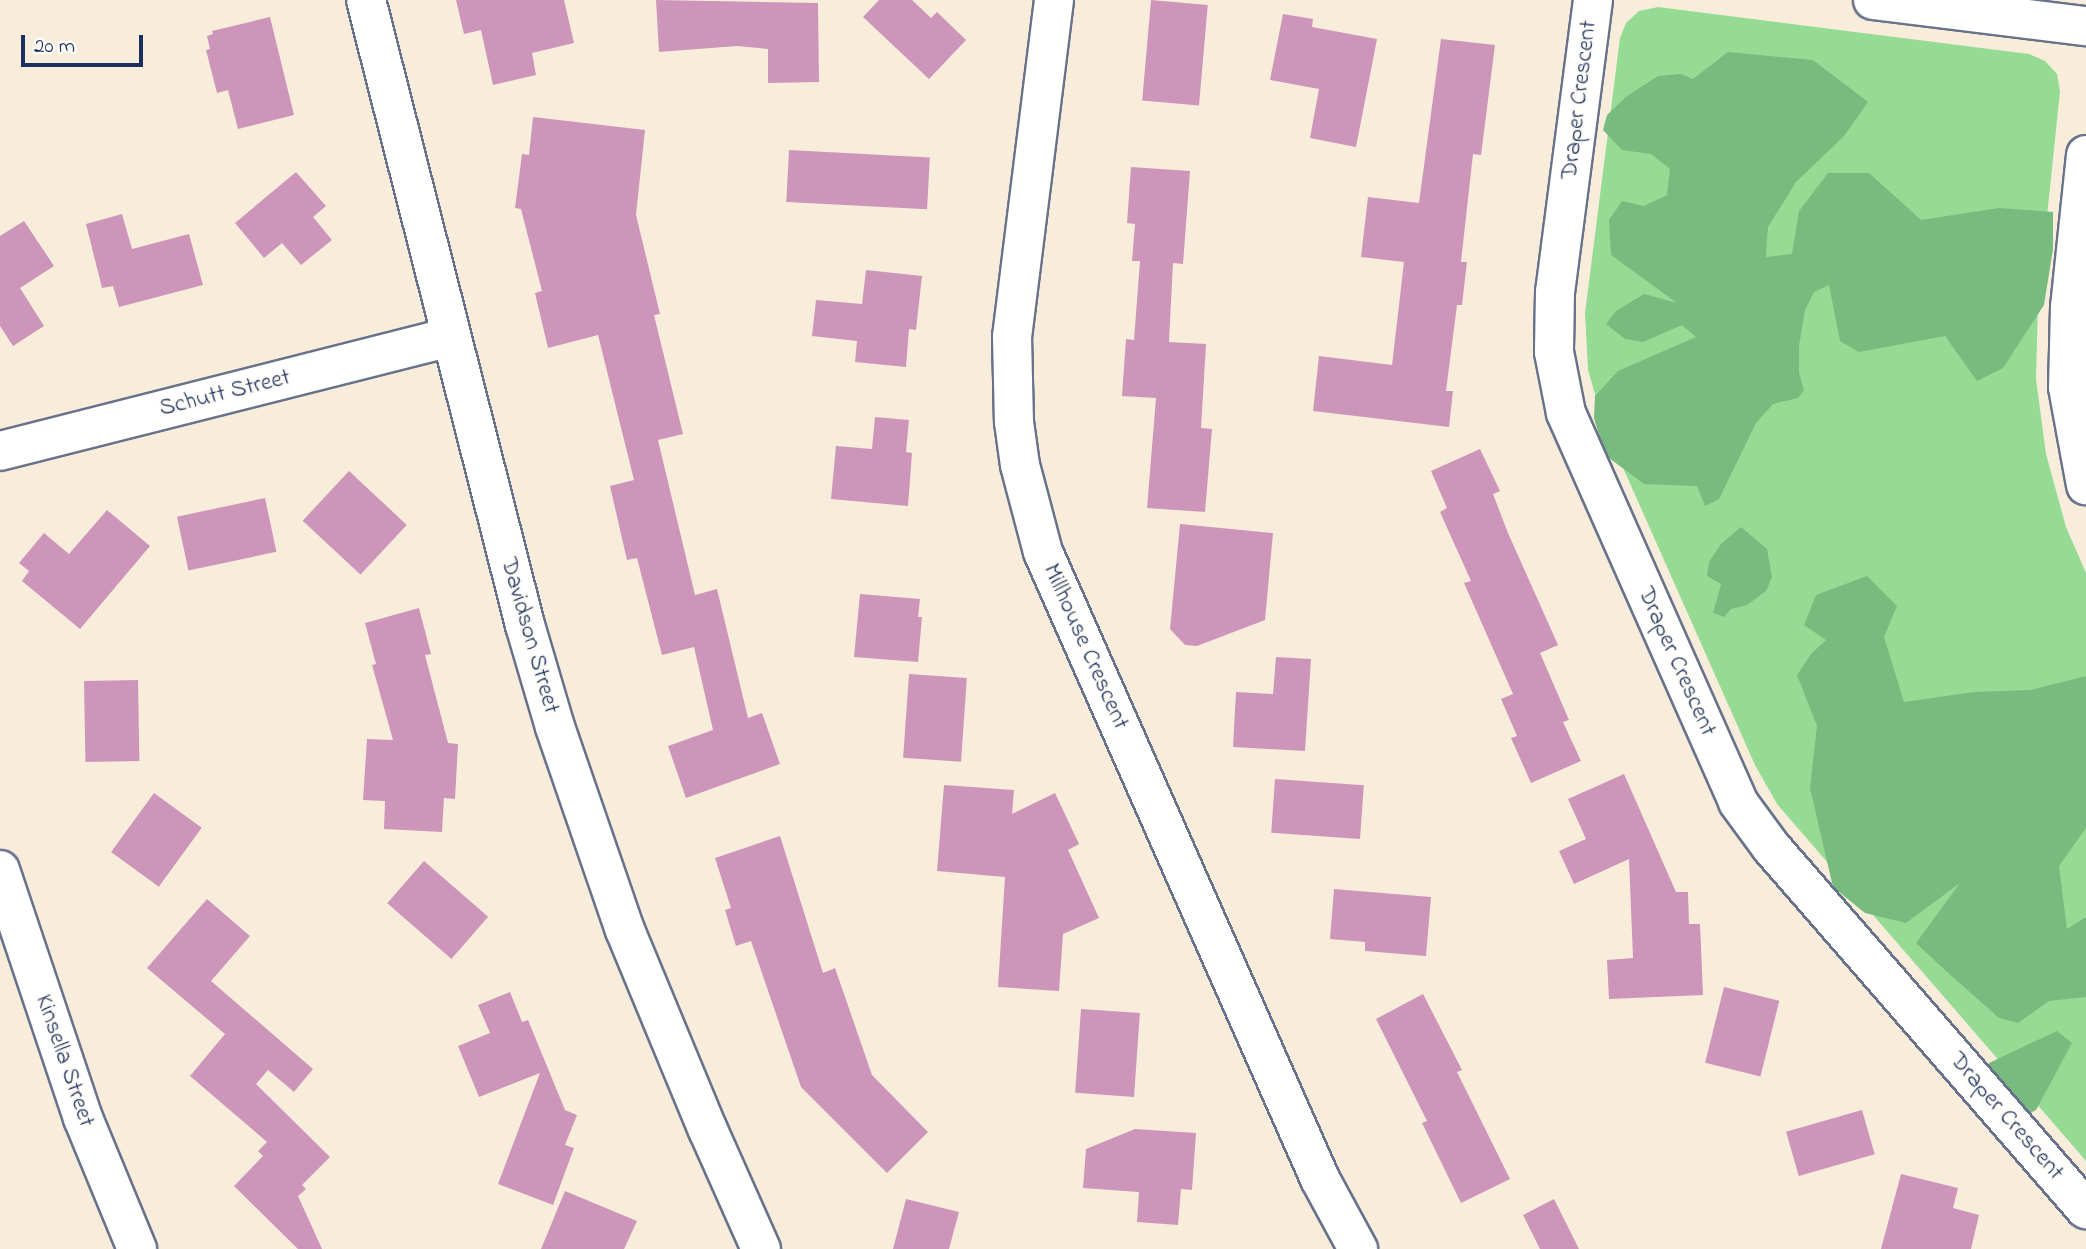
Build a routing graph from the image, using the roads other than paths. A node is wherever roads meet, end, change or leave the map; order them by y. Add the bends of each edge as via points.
1 (366, 0) edge
2 (1054, 0) edge
3 (1593, 0) edge
4 (1873, 0) edge
5 (2086, 26) edge
6 (2086, 155) edge
7 (450, 337) junction
8 (0, 451) edge
9 (2086, 485) edge
10 (0, 870) edge
11 (2086, 1209) edge
12 (137, 1249) edge
13 (761, 1249) edge
14 (1358, 1249) edge

1 - 7 street, Davidson Street
2 - 14 street, Millhouse Crescent via 1012,336 1020,465 1043,552 1314,1166
3 - 11 street, Draper Crescent via 1555,292 1554,352 1566,412 1738,802 1771,847
4 - 5 street
6 - 9 street via 2070,307 2067,387
7 - 8 street, Schutt Street
7 - 13 street, Davidson Street via 555,727 625,930
10 - 12 street, Kinsella Street via 83,1118

